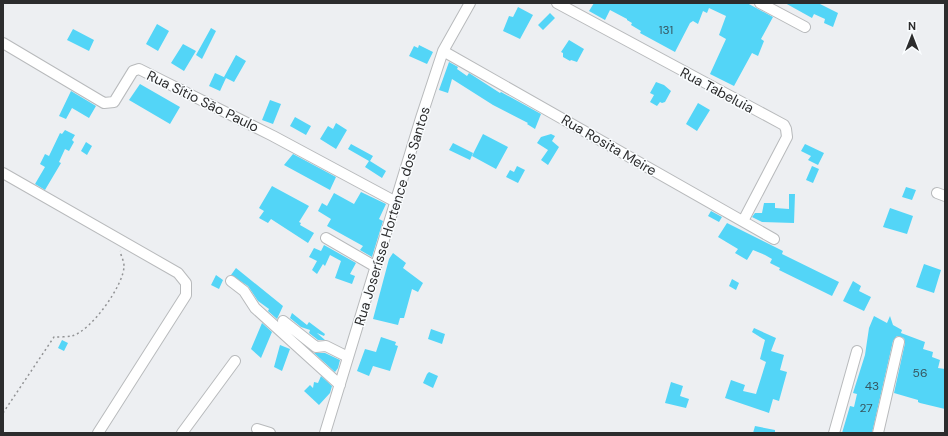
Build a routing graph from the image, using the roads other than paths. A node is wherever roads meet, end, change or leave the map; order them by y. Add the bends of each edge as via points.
1 (470, 3) edge
2 (557, 3) edge
3 (760, 3) edge
4 (805, 27) dead end
5 (3, 43) edge
6 (443, 51) junction
7 (3, 173) edge
8 (396, 202) junction
9 (743, 221) junction
10 (326, 238) dead end
11 (774, 239) dead end
12 (376, 267) junction
13 (231, 281) dead end
14 (283, 321) dead end
15 (899, 342) dead end
16 (857, 351) dead end
17 (348, 357) junction
18 (235, 360) dead end
19 (340, 385) junction
20 (257, 429) dead end
21 (98, 433) edge
22 (182, 433) edge
23 (270, 433) edge
24 (325, 433) edge
25 (834, 433) edge
26 (878, 433) edge

1 - 6 street, Rua Joserísse Hortence dos Santos
2 - 9 street, Rua Tabeluia via 784,125 787,137
3 - 4 street
5 - 8 street, Rua Sítio São Paulo via 104,103 114,102 133,71 138,69 273,136
6 - 8 street, Rua Joserísse Hortence dos Santos
6 - 9 street, Rua Rosita Meire
7 - 21 street via 178,273 186,283 186,295
8 - 12 street, Rua Joserísse Hortence dos Santos
9 - 11 street, Rua Rosita Meire
10 - 12 street
12 - 17 street, Rua Joserísse Hortence dos Santos
13 - 19 street via 244,291 255,308
14 - 17 street via 316,347 326,346
15 - 26 street
16 - 25 street
17 - 19 street, Rua Joserísse Hortence dos Santos
18 - 22 street
19 - 24 street, Rua Joserísse Hortence dos Santos
20 - 23 street

